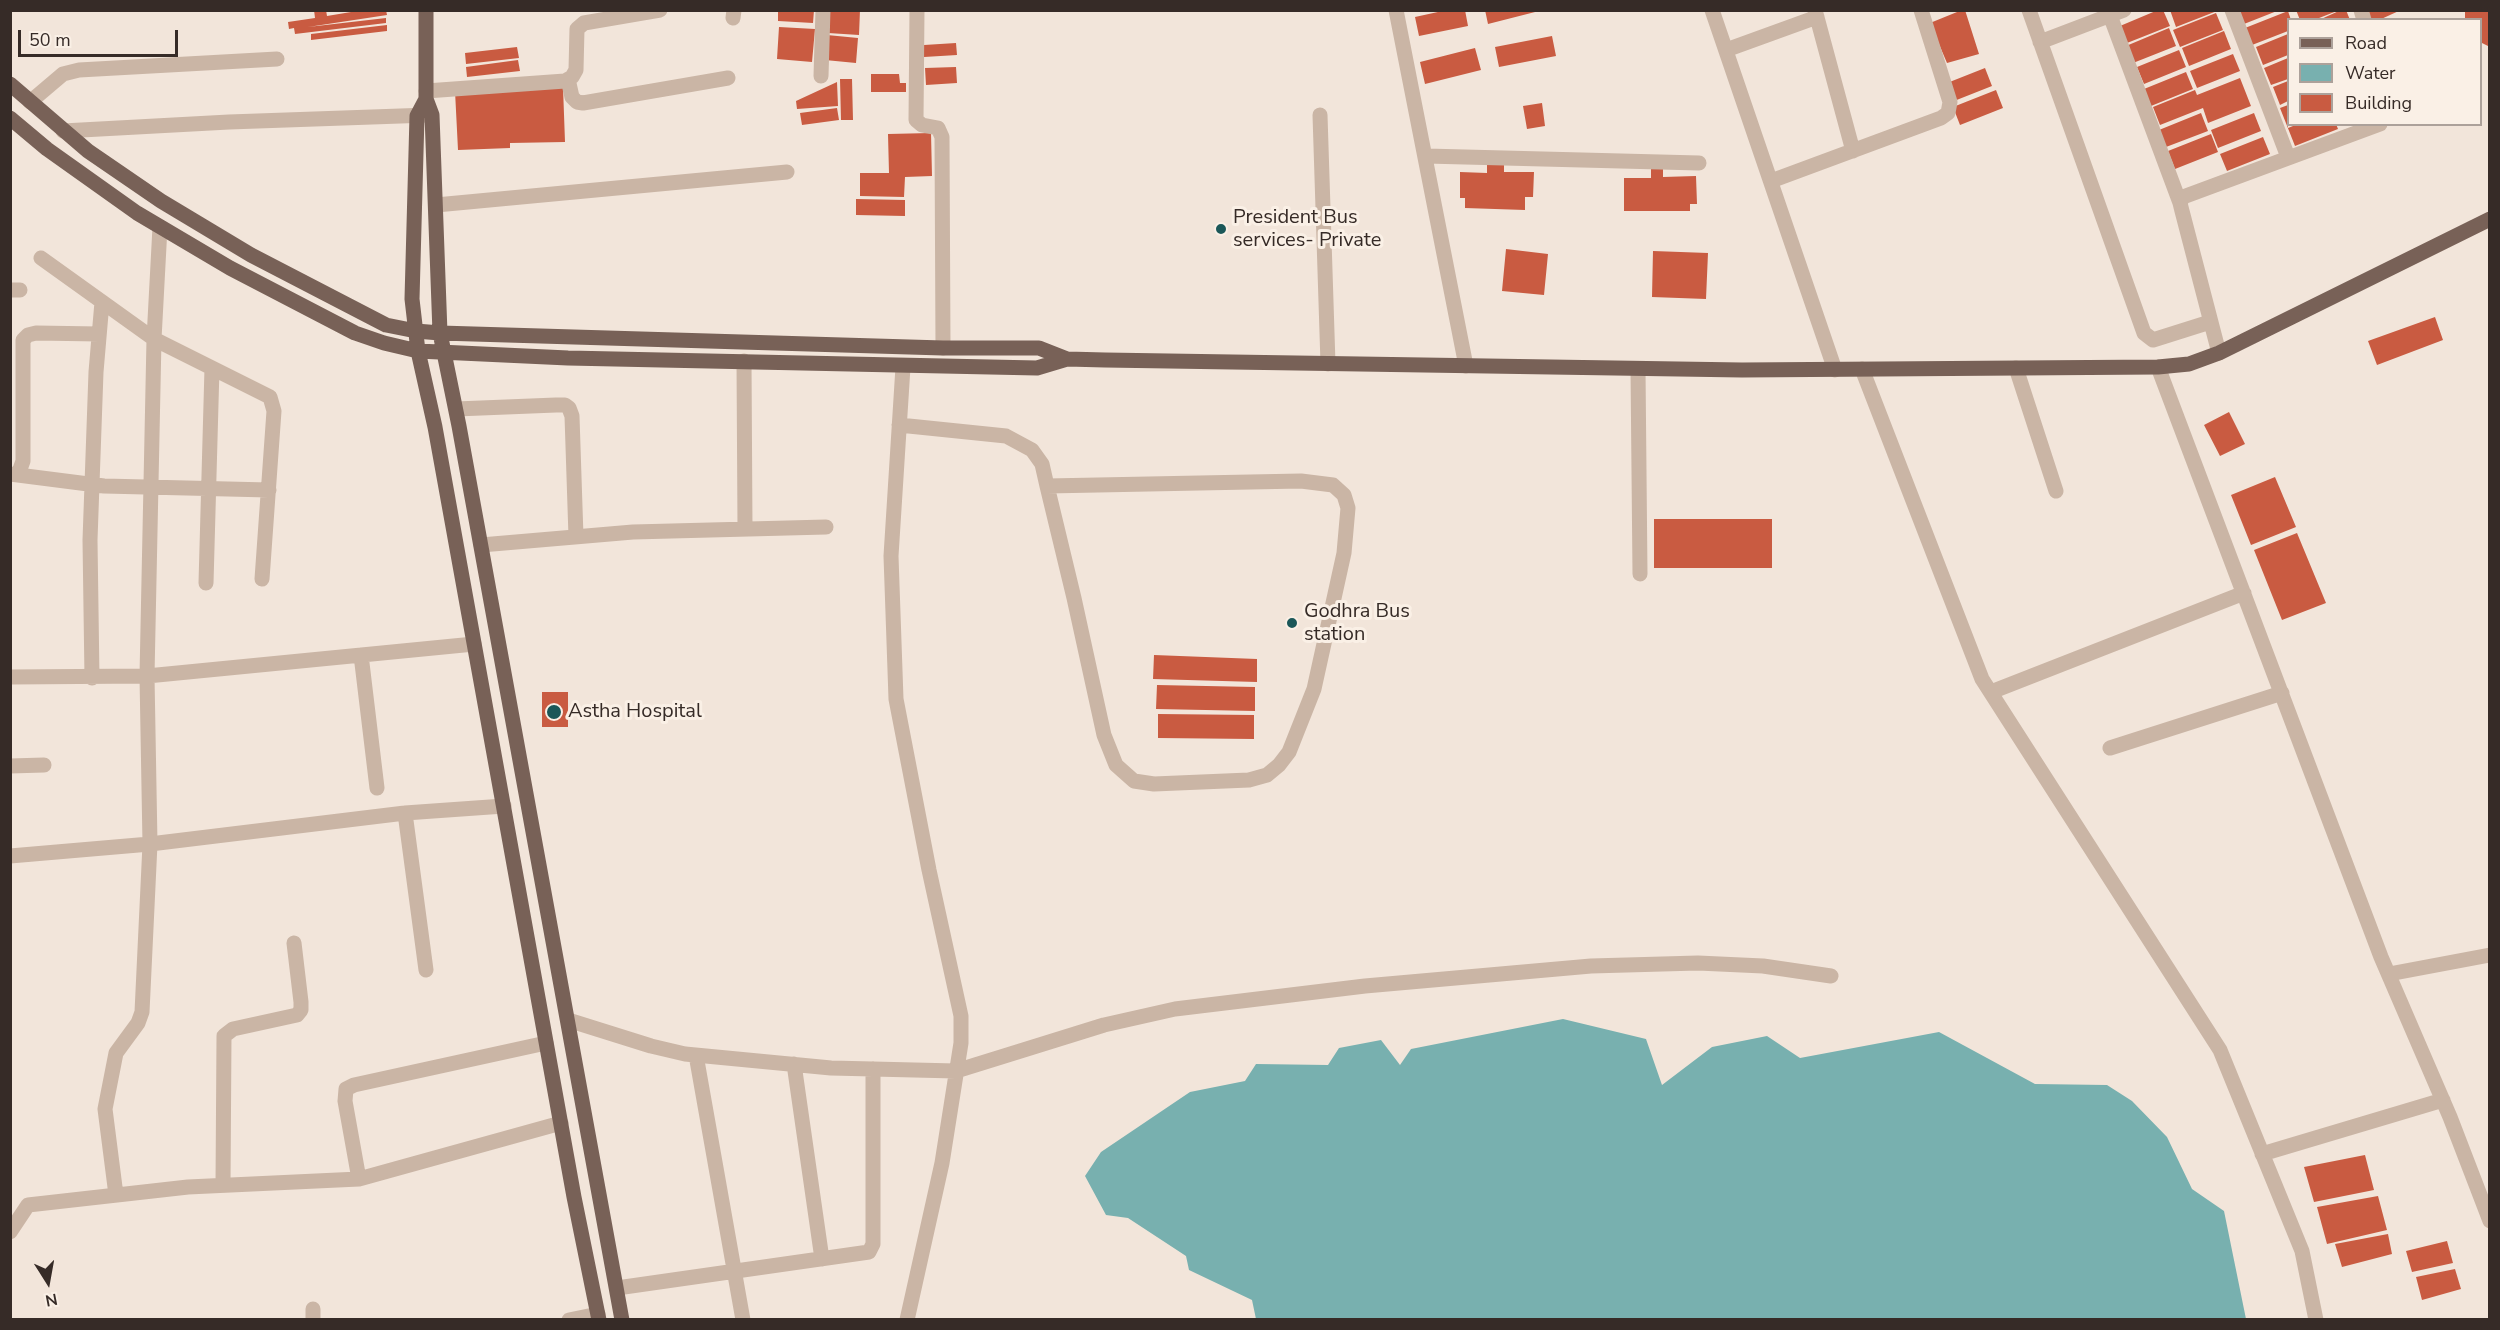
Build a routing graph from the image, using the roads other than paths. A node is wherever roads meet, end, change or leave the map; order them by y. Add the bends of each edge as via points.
1 (426, 10) edge
2 (660, 10) edge
3 (823, 10) edge
4 (917, 10) edge
5 (1396, 10) edge
6 (1712, 10) edge
7 (1921, 10) edge
8 (2029, 10) edge
9 (2232, 10) edge
10 (2114, 12) edge
11 (1816, 14) edge
12 (2040, 42) junction
13 (1726, 50) junction
14 (277, 59) dead end
15 (821, 76) dead end
16 (728, 78) dead end
17 (568, 79) junction
18 (10, 84) edge
19 (426, 95) junction
20 (30, 102) junction
21 (1320, 115) dead end
22 (424, 116) junction
23 (10, 118) edge
24 (2374, 126) edge
25 (63, 131) junction
26 (1853, 151) junction
27 (1426, 156) junction
28 (2288, 157) junction
29 (1699, 163) dead end
30 (788, 172) dead end
31 (1770, 181) junction
32 (2180, 203) junction
33 (436, 205) junction
34 (2490, 219) edge
35 (160, 227) junction
36 (41, 258) dead end
37 (102, 302) junction
38 (2210, 322) junction
39 (416, 331) junction
40 (440, 333) junction
41 (99, 334) junction
42 (154, 339) junction
43 (943, 348) junction
44 (418, 351) junction
45 (444, 353) junction
46 (2219, 353) junction
47 (1067, 359) junction
48 (744, 361) junction
49 (1328, 364) junction
50 (1466, 366) junction
51 (903, 367) junction
52 (2158, 367) junction
53 (212, 368) junction
54 (2016, 368) junction
55 (1638, 369) junction
56 (1862, 369) junction
57 (1835, 370) junction
58 (456, 409) junction
59 (899, 425) junction
60 (14, 475) edge
61 (92, 485) junction
62 (151, 486) junction
63 (1047, 486) junction
64 (208, 489) junction
65 (269, 490) junction
66 (2056, 491) dead end
67 (826, 527) dead end
68 (745, 529) junction
69 (576, 537) junction
70 (481, 545) junction
71 (1640, 574) dead end
72 (262, 579) dead end
73 (206, 583) dead end
74 (2244, 593) junction
75 (474, 644) junction
76 (361, 656) junction
77 (147, 676) junction
78 (10, 677) edge
79 (92, 678) junction
80 (1991, 692) junction
81 (2282, 693) junction
82 (2110, 748) dead end
83 (44, 765) dead end
84 (10, 766) edge
85 (377, 788) dead end
86 (504, 806) junction
87 (405, 813) junction
88 (150, 844) junction
89 (10, 856) edge
90 (294, 943) dead end
91 (2490, 955) edge
92 (426, 970) dead end
93 (2389, 974) junction
94 (1831, 976) dead end
95 (568, 1020) junction
96 (546, 1043) junction
97 (696, 1055) junction
98 (794, 1064) junction
99 (873, 1069) junction
100 (956, 1071) junction
101 (2443, 1100) junction
102 (561, 1123) junction
103 (2262, 1154) junction
104 (359, 1179) junction
105 (223, 1185) junction
106 (116, 1195) junction
107 (28, 1205) junction
108 (10, 1207) edge
109 (2490, 1221) edge
110 (10, 1232) edge
111 (822, 1259) junction
112 (734, 1271) junction
113 (617, 1288) junction
114 (598, 1317) edge
115 (569, 1320) edge
116 (622, 1320) edge
117 (743, 1320) edge
118 (908, 1320) edge
119 (2316, 1320) edge

1 - 19 main road
2 - 17 street via 584,23 577,29 576,70
3 - 15 street
4 - 43 street via 916,120 938,128 942,137
5 - 27 street
6 - 13 street
7 - 26 street via 1950,102 1948,113
8 - 12 street
9 - 28 street
10 - 12 street
10 - 32 street
11 - 13 street
11 - 26 street
12 - 38 street via 2144,333 2153,340
13 - 31 street
14 - 20 street via 79,70 63,74
16 - 17 street via 583,102 572,98
17 - 19 street
18 - 20 main road
19 - 22 main road
20 - 25 main road
21 - 49 street
22 - 25 street
22 - 33 main road
22 - 39 main road via 412,299
23 - 35 main road via 47,149
24 - 28 street
25 - 39 main road via 161,201 251,255 386,325
26 - 31 street
27 - 29 street
27 - 50 street
28 - 32 street via 2188,193
30 - 33 street
31 - 57 street
32 - 38 street
33 - 40 main road
34 - 46 main road
35 - 42 street
35 - 44 main road via 355,333
36 - 37 street
37 - 41 street
37 - 42 street
38 - 46 street
39 - 40 main road
39 - 44 main road
40 - 43 main road
40 - 45 main road
41 - 60 street via 36,333 23,340 23,461
41 - 61 street
42 - 53 street
42 - 62 street
43 - 47 main road via 1039,348
44 - 45 main road
44 - 75 main road
45 - 48 main road
45 - 58 main road
46 - 52 main road via 2189,364
47 - 49 main road
47 - 51 main road via 1037,368
48 - 51 main road
48 - 68 street
49 - 50 main road
50 - 55 main road
51 - 59 street
52 - 54 main road
52 - 74 street
53 - 64 street
53 - 65 street via 270,397 273,403
54 - 56 main road
54 - 66 street
55 - 57 main road
55 - 71 street
56 - 57 main road
56 - 80 street via 1982,679
58 - 69 street via 556,405 569,408
58 - 70 main road
59 - 63 street via 1006,436 1032,450 1042,464
59 - 100 street via 891,556 897,699 961,1016
60 - 61 street
61 - 62 street
61 - 79 street
62 - 64 street
62 - 77 street
63 - 63 street via 1104,735 1116,765 1134,781 1154,783 1249,780 1267,775 1280,765 1314,689 1344,553 1348,508 1344,495 1332,485 1301,481
64 - 65 street
64 - 73 street
65 - 72 street
67 - 68 street
68 - 69 street
69 - 70 street
70 - 95 main road
74 - 80 street
74 - 81 street
75 - 76 street
75 - 86 main road
76 - 77 street
76 - 85 street
77 - 79 street
77 - 88 street
78 - 79 street
80 - 103 street via 2220,1050
81 - 82 street
81 - 93 street
83 - 84 street
86 - 87 street
86 - 96 main road
87 - 88 street
87 - 92 street
88 - 89 street
88 - 106 street via 142,1012 116,1053 105,1109
90 - 105 street via 301,1010 297,1015 233,1029 224,1036
91 - 93 street
93 - 101 street
94 - 100 street via 1763,966 1698,963 1591,966 1365,986 1175,1009 1104,1025
95 - 97 street via 651,1046
95 - 113 main road
96 - 102 main road
96 - 104 street via 346,1089
97 - 98 street
97 - 112 street
98 - 99 street
98 - 111 street
99 - 100 street
99 - 111 street via 873,1244 869,1252
100 - 118 street via 942,1163
101 - 103 street
101 - 109 street
102 - 104 street
102 - 114 main road
103 - 119 street via 2302,1251
104 - 105 street
105 - 106 street
106 - 107 street
107 - 108 street
107 - 110 street
111 - 112 street
112 - 113 street
112 - 117 street
113 - 116 main road
114 - 115 street

